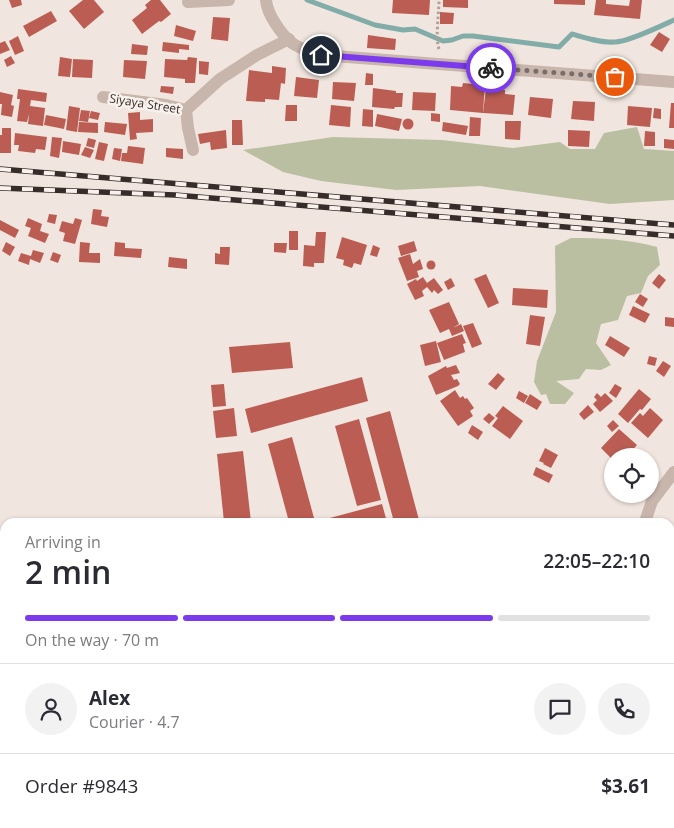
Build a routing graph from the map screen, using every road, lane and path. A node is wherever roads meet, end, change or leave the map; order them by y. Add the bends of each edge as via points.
1 (229, 0) edge
2 (266, 0) edge
3 (439, 0) edge
4 (188, 2) dead end
5 (289, 39) junction
6 (436, 42) dead end
7 (674, 82) edge
8 (103, 97) dead end
9 (186, 110) junction
10 (193, 150) dead end
11 (674, 472) edge
12 (646, 518) edge

1 - 4 street
2 - 5 street via 278,27
3 - 6 path
5 - 7 street via 293,44 321,55
5 - 9 street, Siyaya Street via 257,55 220,80
8 - 9 street, Siyaya Street
9 - 10 street, Siyaya Street
11 - 12 street via 652,501

